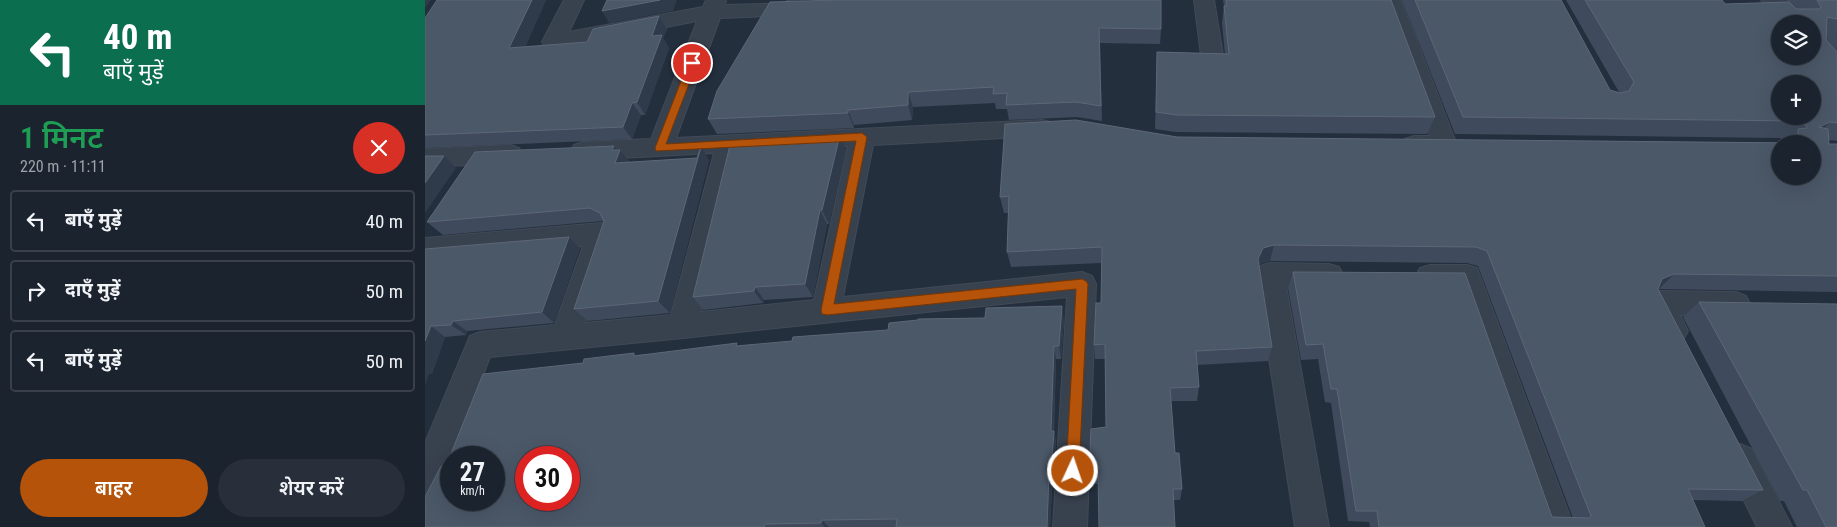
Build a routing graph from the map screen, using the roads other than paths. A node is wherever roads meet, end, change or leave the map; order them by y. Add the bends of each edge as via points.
1 (574, 0) edge
2 (1204, 0) edge
3 (1391, 0) edge
4 (1771, 0) edge
5 (714, 6) edge
6 (821, 8) edge
7 (1785, 15) edge
8 (1211, 55) edge
9 (1068, 127) edge
10 (862, 137) junction
11 (728, 145) junction
12 (1395, 145) edge
13 (660, 148) junction
14 (565, 152) edge
15 (537, 153) edge
16 (480, 156) junction
17 (425, 158) edge
18 (463, 180) edge
19 (427, 238) edge
20 (1359, 275) edge
21 (1408, 276) edge
22 (1758, 304) edge
23 (827, 310) junction
24 (683, 326) junction
25 (565, 337) junction
26 (1686, 355) edge
27 (1726, 432) edge
28 (425, 484) edge
29 (1070, 527) edge
30 (1312, 527) edge
31 (1557, 527) edge
32 (1775, 527) edge

1 - 5 street via 553,42
2 - 8 street
3 - 12 street via 1455,145
4 - 7 street
5 - 6 street
5 - 13 street
9 - 10 street
10 - 11 street
10 - 23 street
11 - 13 street
11 - 24 street
13 - 14 street
15 - 16 street
16 - 17 street
16 - 18 street
19 - 25 street via 601,234
20 - 30 street via 1270,274
21 - 31 street via 1467,276
22 - 26 street via 1659,303
23 - 24 street
23 - 29 street via 1082,284
24 - 25 street
25 - 28 street via 480,345
27 - 32 street

